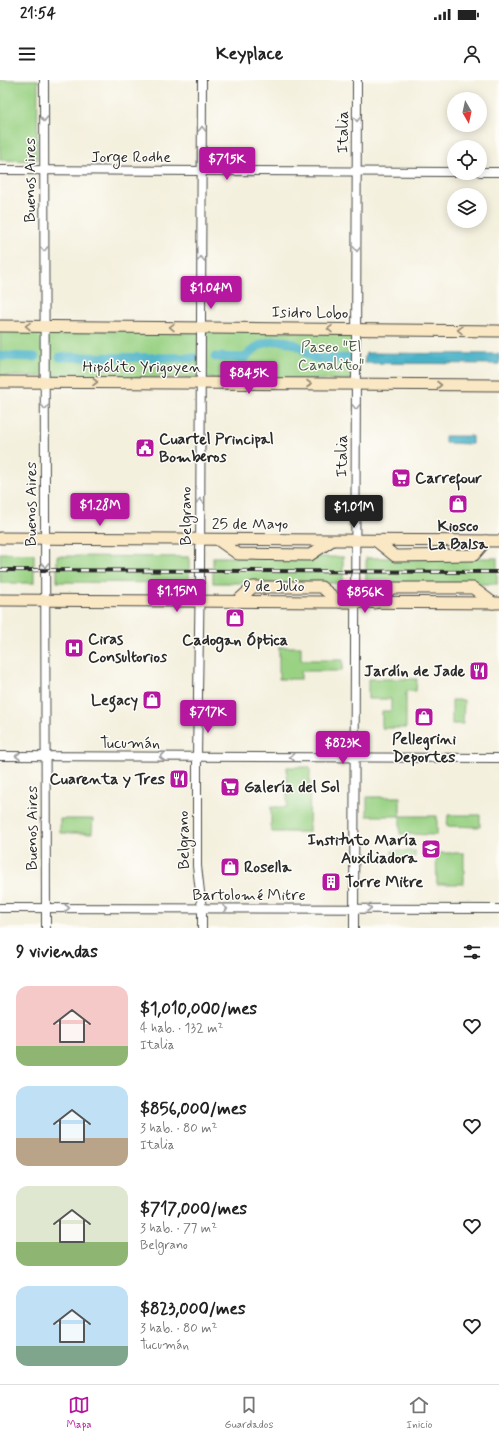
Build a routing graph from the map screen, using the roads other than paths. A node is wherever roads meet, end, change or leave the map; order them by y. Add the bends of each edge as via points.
1 (44, 80) edge
2 (202, 80) edge
3 (357, 80) edge
4 (0, 170) edge
5 (44, 170) junction
6 (202, 171) junction
7 (358, 171) junction
8 (447, 172) edge
9 (487, 172) edge
10 (499, 172) edge
11 (0, 326) edge
12 (45, 326) junction
13 (200, 328) junction
14 (356, 329) junction
15 (499, 331) edge
16 (0, 382) edge
17 (45, 382) junction
18 (200, 383) junction
19 (356, 384) junction
20 (499, 385) edge
21 (0, 538) edge
22 (45, 538) junction
23 (200, 540) junction
24 (356, 541) junction
25 (499, 541) edge
26 (0, 600) edge
27 (45, 601) junction
28 (199, 602) junction
29 (355, 602) junction
30 (496, 603) edge
31 (0, 756) edge
32 (45, 756) junction
33 (197, 757) junction
34 (353, 757) junction
35 (499, 758) edge
36 (0, 908) edge
37 (46, 908) junction
38 (354, 908) junction
39 (202, 909) junction
40 (499, 909) edge
41 (46, 928) edge
42 (202, 928) edge
43 (354, 928) edge

1 -> 5 street, Buenos Aires
6 -> 2 street, Belgrano
3 -> 7 street, Italia
4 - 5 street, Jorge Rodhe
5 - 6 street, Jorge Rodhe
5 -> 12 street, Buenos Aires
6 - 7 street, Jorge Rodhe
13 -> 6 street, Belgrano
7 - 8 street, Jorge Rodhe
7 -> 14 street, Italia
9 - 10 street
12 -> 11 street, Isidro Lobo
13 -> 12 street, Isidro Lobo
12 - 17 street, Buenos Aires
14 -> 13 street, Isidro Lobo
13 - 18 street, Belgrano
15 -> 14 street, Isidro Lobo
14 - 19 street, Italia
16 - 17 street, Hipólito Yrigoyen
17 -> 18 street, Hipólito Yrigoyen
17 -> 22 street, Buenos Aires
18 -> 19 street, Hipólito Yrigoyen
23 -> 18 street, Belgrano
19 -> 20 street, Hipólito Yrigoyen
19 -> 24 street, Italia
21 - 22 street, 25 de Mayo
22 - 23 street, 25 de Mayo
22 -> 27 street, Buenos Aires
23 - 24 street, 25 de Mayo via 218,540 238,554 310,555 331,541
23 - 28 street, Belgrano
24 - 25 street via 376,541 395,556 474,555 486,541
24 - 29 street, Italia
26 - 27 street, 9 de Julio
27 - 28 street, 9 de Julio
27 - 32 street, Buenos Aires
28 - 29 street, 9 de Julio
28 - 33 street, Belgrano
29 - 30 street, 9 de Julio via 375,603 392,588 473,588
29 - 34 street, Italia
32 -> 31 street, Tucumán
33 -> 32 street, Tucumán
32 - 37 street, Buenos Aires
34 -> 33 street, Tucumán
33 - 39 street, Belgrano via 197,866
34 - 35 street, Tucumán
34 - 38 street, Italia
36 - 37 street, Bartolomé Mitre
37 -> 39 street, Bartolomé Mitre
37 - 41 street, Buenos Aires
39 -> 38 street, Bartolomé Mitre
38 -> 40 street, Bartolomé Mitre
38 - 43 street, Italia
39 - 42 street, Belgrano

